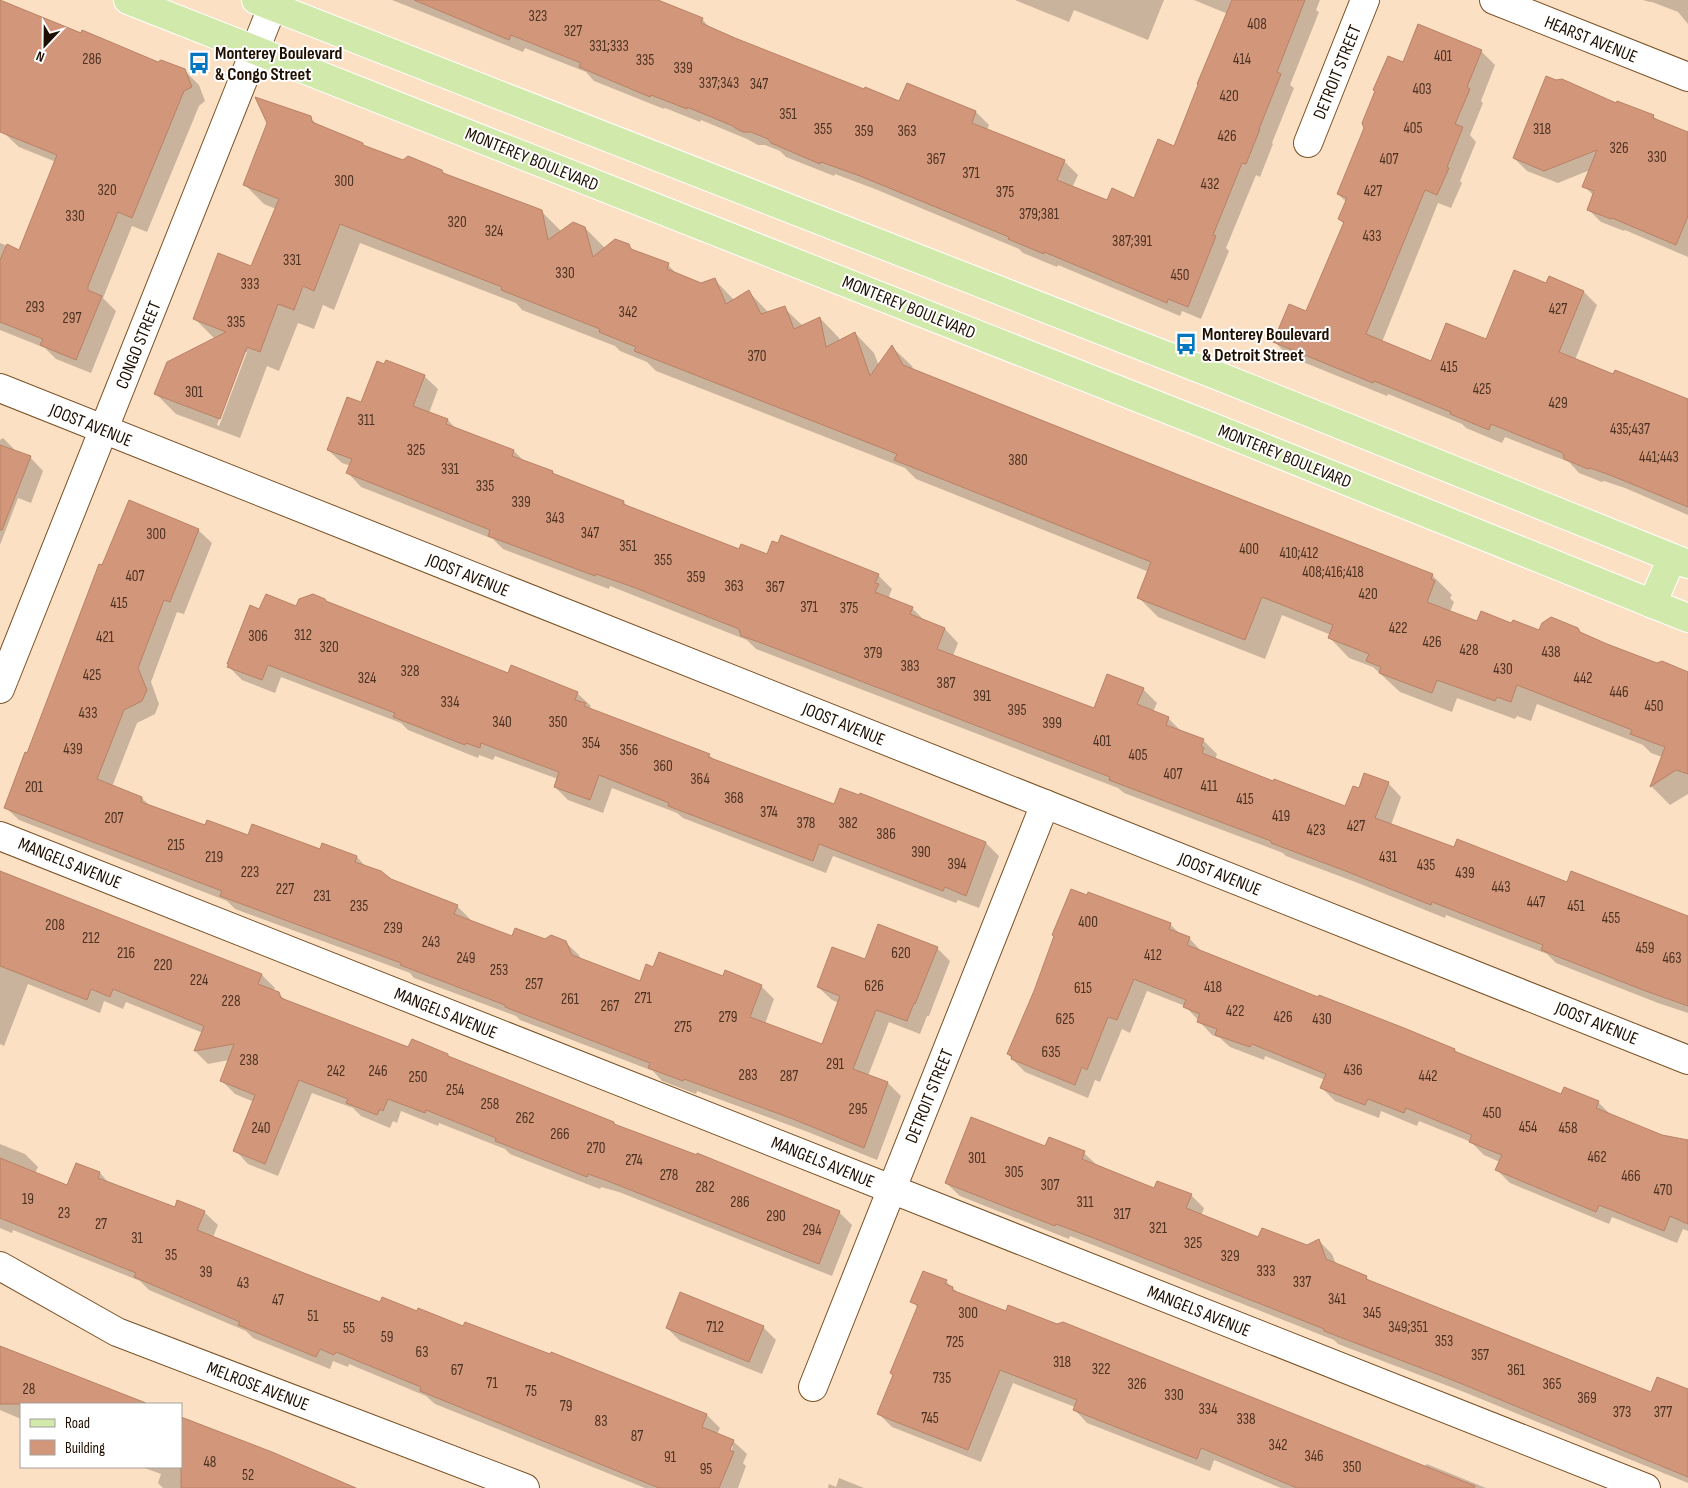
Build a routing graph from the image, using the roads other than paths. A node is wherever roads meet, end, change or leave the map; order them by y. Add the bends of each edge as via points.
1 (128, 0) edge
2 (1365, 0) edge
3 (1494, 0) edge
4 (268, 2) edge
5 (255, 50) junction
6 (1688, 77) edge
7 (1308, 144) dead end
8 (0, 388) edge
9 (104, 430) junction
10 (1680, 561) edge
11 (1652, 604) junction
12 (1688, 618) edge
13 (0, 689) edge
14 (1045, 804) junction
15 (0, 836) edge
16 (1688, 1060) edge
17 (892, 1189) junction
18 (0, 1266) edge
19 (813, 1388) dead end
20 (525, 1488) edge
21 (1646, 1488) edge

1 - 5 main road, MONTEREY BOULEVARD
2 - 7 street, DETROIT STREET
3 - 6 street, HEARST AVENUE
4 - 5 street, CONGO STREET
4 - 10 main road via 1230,380
5 - 9 street, CONGO STREET
5 - 11 main road, MONTEREY BOULEVARD
8 - 9 street, JOOST AVENUE
9 - 13 street, CONGO STREET
9 - 14 street, JOOST AVENUE
10 - 11 main road
11 - 12 main road, MONTEREY BOULEVARD
14 - 16 street, JOOST AVENUE
14 - 17 street, DETROIT STREET
15 - 17 street, MANGELS AVENUE
17 - 19 street, DETROIT STREET
17 - 21 street, MANGELS AVENUE
18 - 20 street, MELROSE AVENUE via 117,1332

